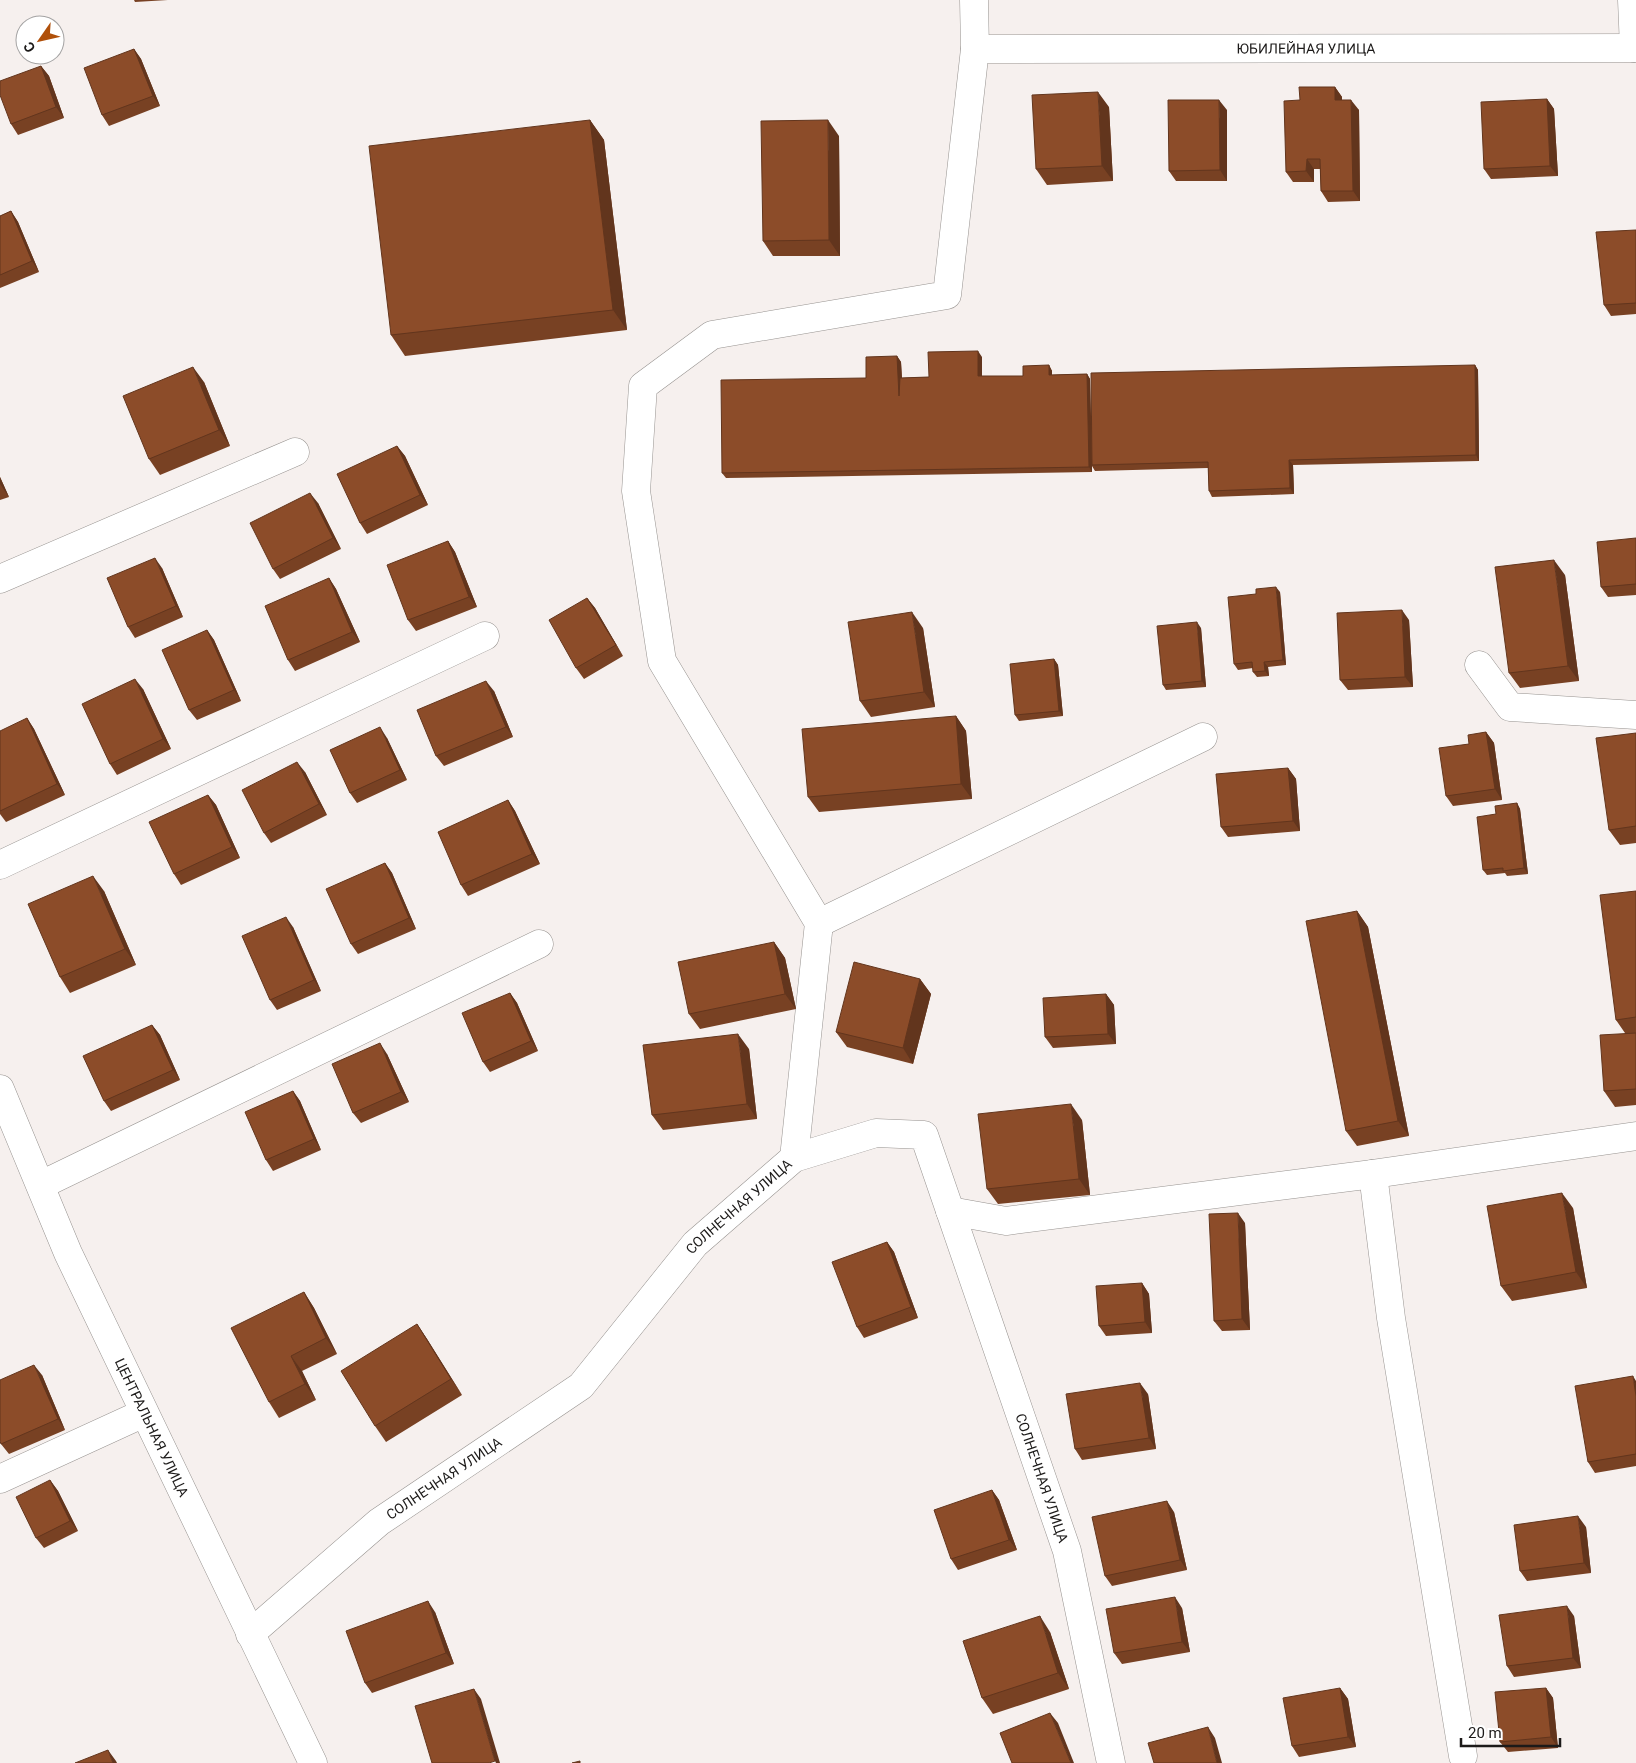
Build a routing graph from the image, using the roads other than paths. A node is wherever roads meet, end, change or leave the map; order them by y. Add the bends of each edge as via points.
1 (974, 0) edge
2 (1632, 0) edge
3 (976, 48) junction
4 (1635, 48) edge
5 (296, 452) dead end
6 (0, 579) edge
7 (485, 636) dead end
8 (1479, 664) dead end
9 (1636, 715) edge
10 (1203, 737) dead end
11 (0, 865) edge
12 (819, 922) junction
13 (539, 944) dead end
14 (0, 1089) edge
15 (1636, 1136) edge
16 (794, 1158) junction
17 (1373, 1174) junction
18 (41, 1186) junction
19 (950, 1211) junction
20 (144, 1413) junction
21 (0, 1479) edge
22 (250, 1634) junction
23 (1463, 1756) dead end
24 (313, 1763) edge
25 (1111, 1763) edge

1 - 3 street
2 - 4 street
3 - 4 street, ЮБИЛЕЙНАЯ УЛИЦА
3 - 12 street via 946,295 712,335 643,386 636,491 662,661
5 - 6 street
7 - 11 street
8 - 9 street via 1510,707
10 - 12 street
12 - 16 street
13 - 18 street
14 - 18 street, ЦЕНТРАЛЬНАЯ УЛИЦА
15 - 17 street
16 - 19 street, СОЛНЕЧНАЯ УЛИЦА via 876,1133 924,1135
16 - 22 street, СОЛНЕЧНАЯ УЛИЦА via 695,1244 581,1386 380,1522
17 - 19 street via 1006,1221
17 - 23 street via 1391,1318
18 - 20 street, ЦЕНТРАЛЬНАЯ УЛИЦА via 68,1253
19 - 25 street, СОЛНЕЧНАЯ УЛИЦА via 1067,1551
20 - 21 street
20 - 22 street, ЦЕНТРАЛЬНАЯ УЛИЦА
22 - 24 street, ЦЕНТРАЛЬНАЯ УЛИЦА

